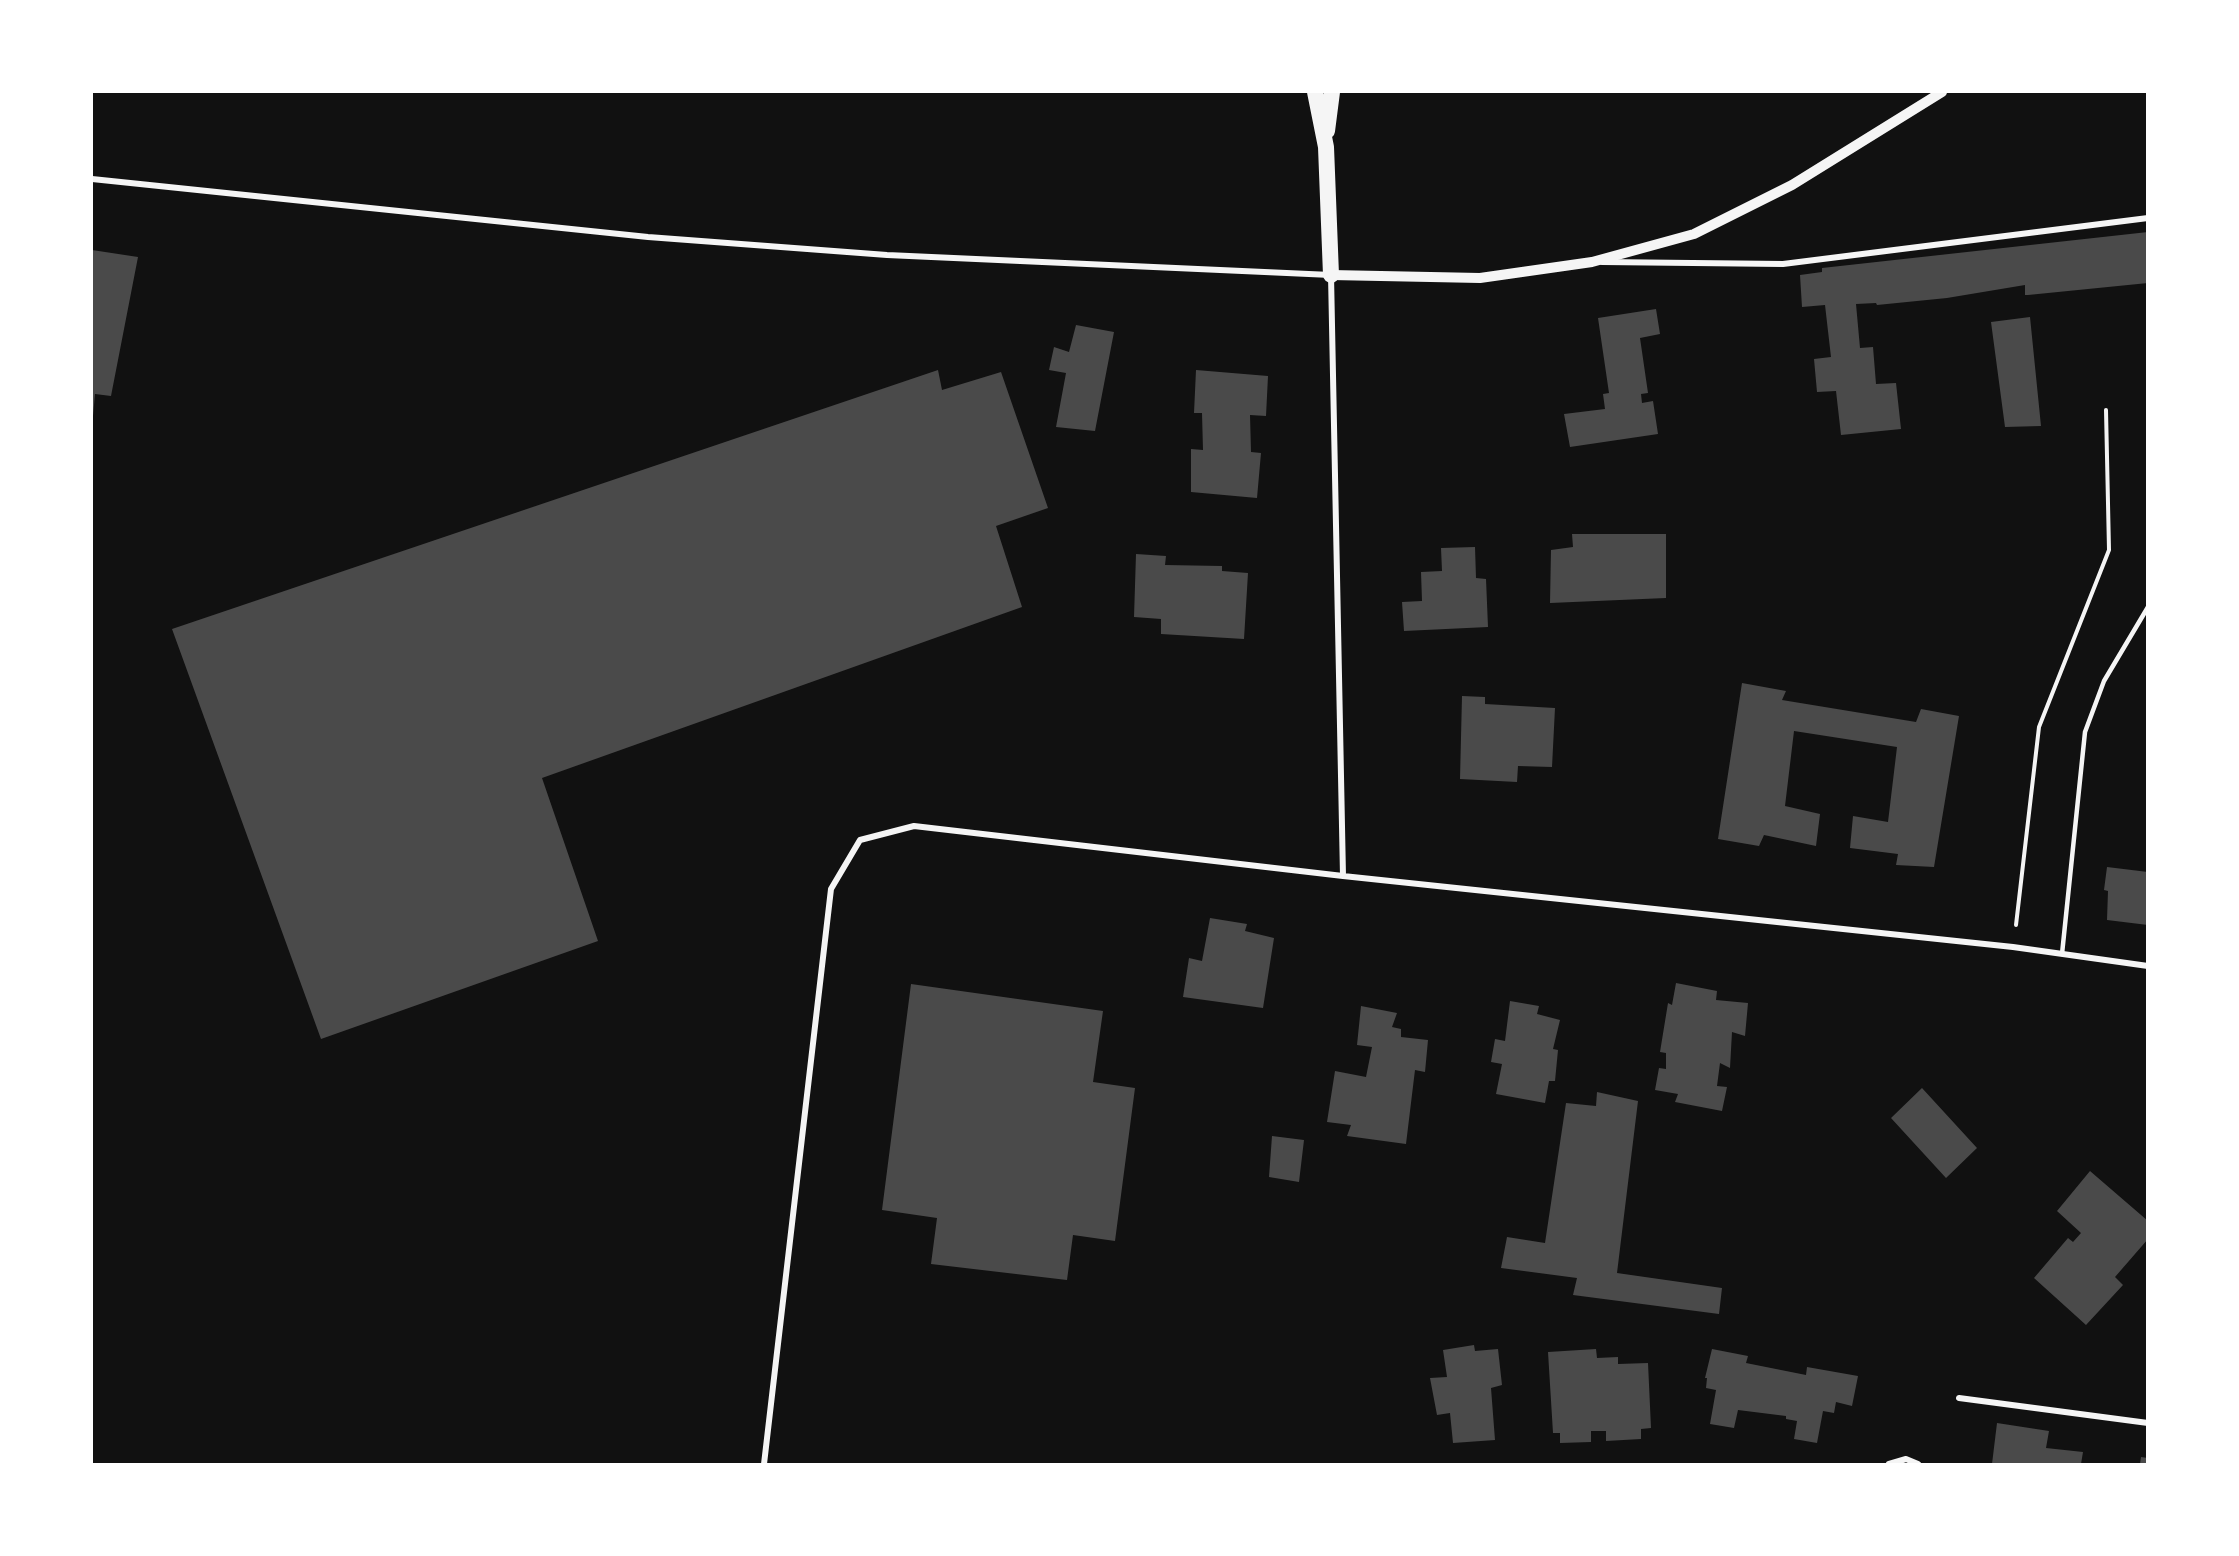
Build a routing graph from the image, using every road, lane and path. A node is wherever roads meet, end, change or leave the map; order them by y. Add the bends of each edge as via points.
1 (1315, 92) edge
2 (1332, 92) edge
3 (1942, 92) edge
4 (1326, 147) junction
5 (92, 179) edge
6 (2148, 218) edge
7 (1592, 262) junction
8 (1331, 275) junction
9 (2106, 410) dead end
10 (2148, 607) edge
11 (1343, 876) junction
12 (2013, 947) junction
13 (2062, 954) junction
14 (2148, 966) edge
15 (1959, 1398) dead end
16 (2148, 1423) edge
17 (764, 1464) edge
18 (1889, 1464) edge
19 (1918, 1464) edge

1 - 4 highway
2 - 4 highway
3 - 7 street via 1792,185 1695,234
4 - 8 highway
5 - 8 street via 672,239 887,255
6 - 7 street via 1783,264
7 - 8 street via 1480,278
8 - 11 street
9 - 12 path via 2109,550 2039,727
10 - 13 lane via 2104,681 2085,732
11 - 12 street
11 - 17 street via 914,826 860,840 831,889
12 - 13 street
13 - 14 street
15 - 16 street
18 - 19 street via 1906,1459

